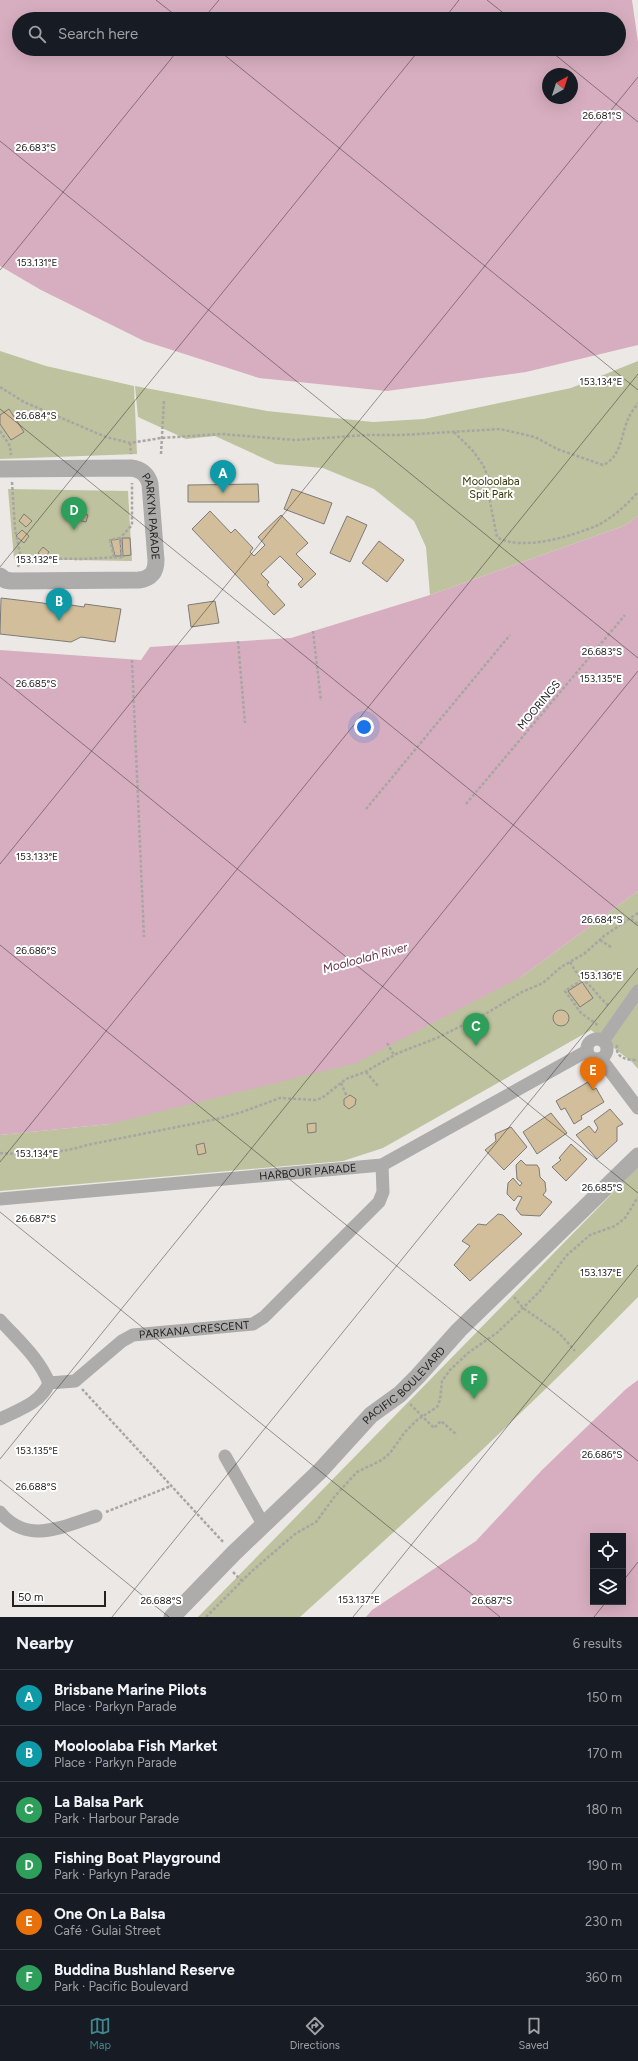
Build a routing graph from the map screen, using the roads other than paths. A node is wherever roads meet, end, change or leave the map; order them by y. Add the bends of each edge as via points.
1 (4, 472) edge
2 (0, 576) edge
3 (638, 991) edge
4 (606, 1037) junction
5 (587, 1051) junction
6 (601, 1059) junction
7 (638, 1108) edge
8 (638, 1156) edge
9 (382, 1165) junction
10 (0, 1199) edge
11 (0, 1320) edge
12 (49, 1383) junction
13 (0, 1419) edge
14 (225, 1456) dead end
15 (0, 1512) edge
16 (96, 1516) road end
17 (263, 1524) junction
18 (172, 1617) edge

1 - 2 street, PARKYN PARADE via 138,469 145,474 150,484 156,570 153,575 139,580 6,581
3 - 4 street
4 - 5 street via 592,1040
4 - 6 street via 606,1055
5 - 6 street via 593,1058
5 - 9 street, HARBOUR PARADE
6 - 7 street
8 - 17 street, PACIFIC BOULEVARD via 459,1330 400,1394 372,1415 320,1471
9 - 10 street, HARBOUR PARADE
9 - 12 street, PARKANA CRESCENT via 383,1192 379,1202 264,1317 253,1324 133,1335 122,1341 76,1381
11 - 12 street via 37,1361
12 - 13 street via 39,1398
14 - 17 street
15 - 16 street via 9,1523 26,1531 48,1531
17 - 18 street, PACIFIC BOULEVARD

